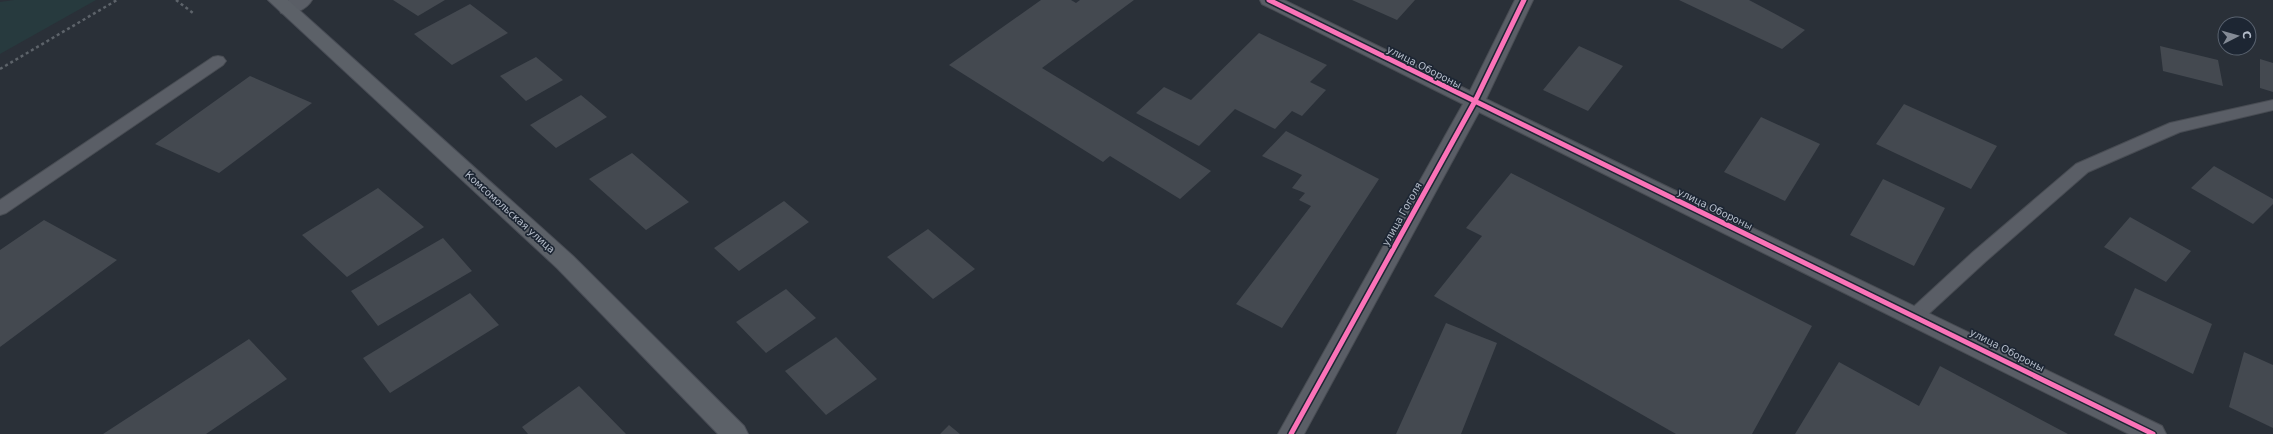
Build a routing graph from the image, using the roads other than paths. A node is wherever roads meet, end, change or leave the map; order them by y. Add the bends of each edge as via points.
1 (1269, 0) edge
2 (1524, 0) edge
3 (289, 3) edge
4 (218, 62) dead end
5 (1474, 103) junction
6 (2273, 105) edge
7 (0, 209) edge
8 (1916, 315) junction
9 (735, 434) edge
10 (1292, 434) edge
11 (2153, 434) edge

1 - 5 street, улица Обороны
2 - 5 street, улица Гоголя
3 - 9 main road, Комсомольская улица via 565,262
4 - 7 lane
5 - 8 street, улица Обороны
5 - 10 street, улица Гоголя
6 - 8 lane via 2176,127 2082,168
8 - 11 street, улица Обороны

